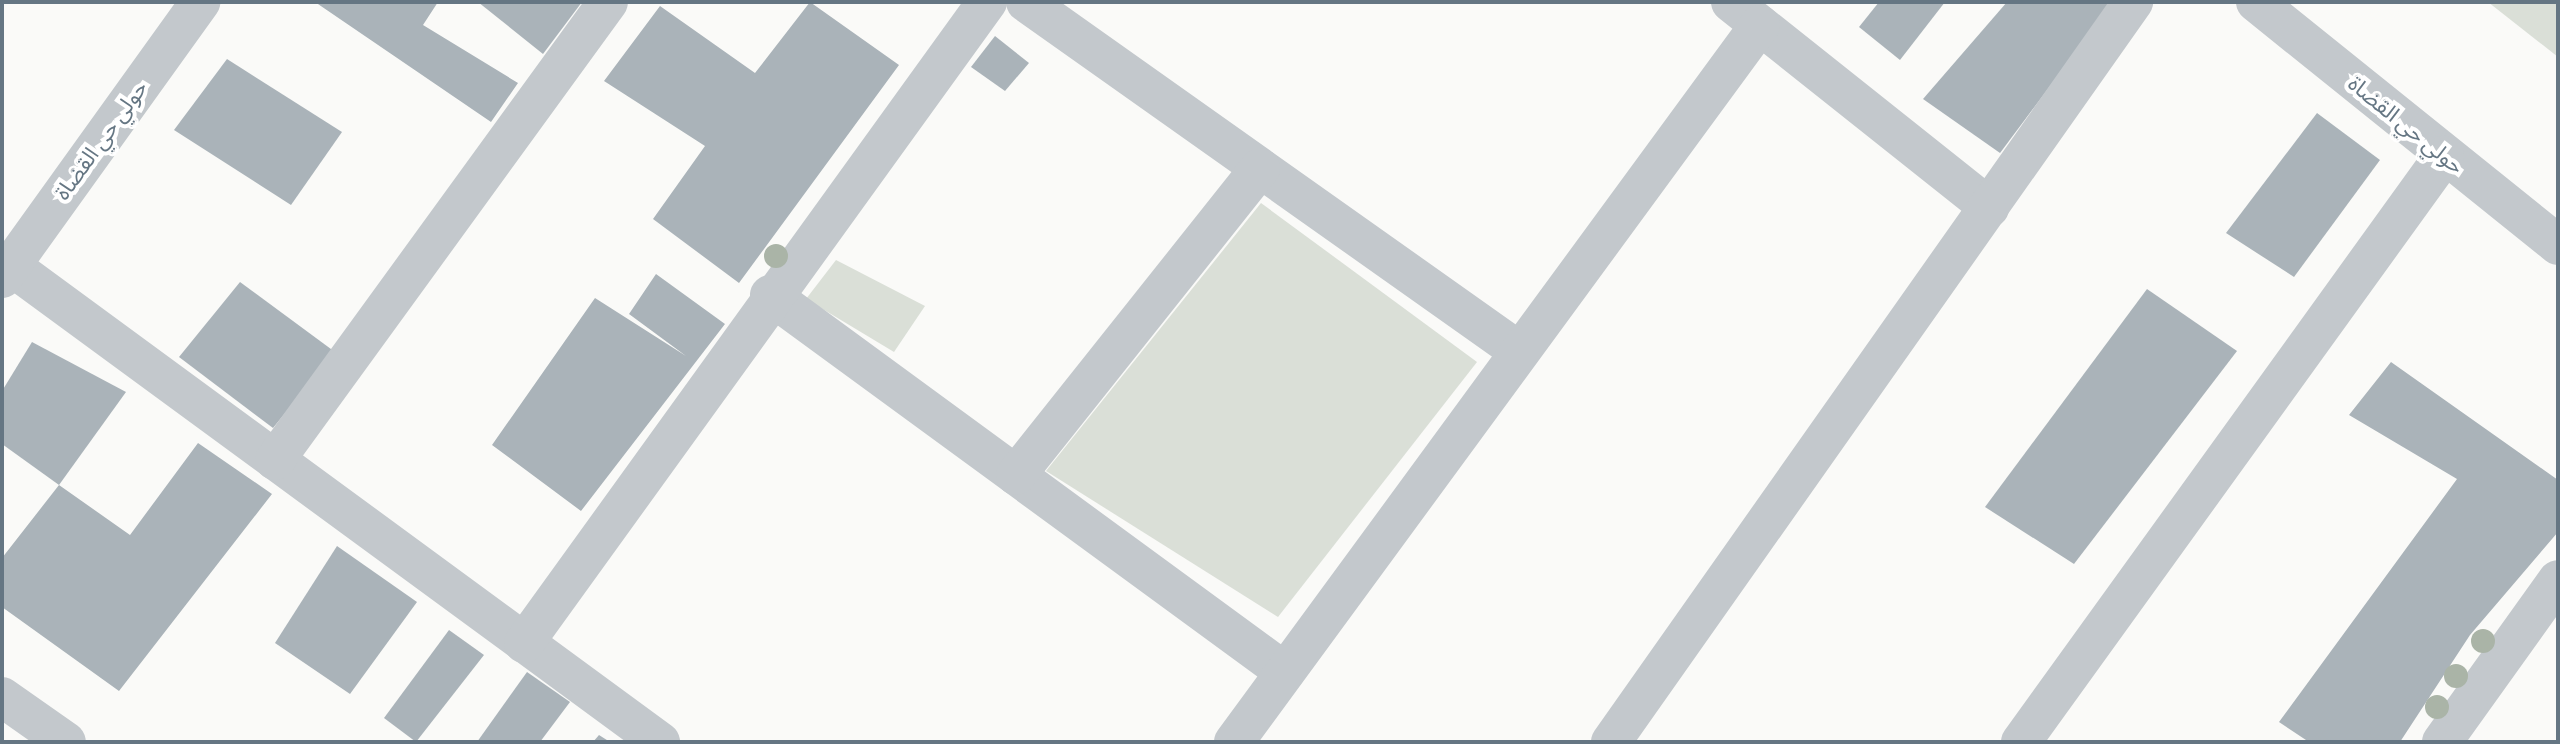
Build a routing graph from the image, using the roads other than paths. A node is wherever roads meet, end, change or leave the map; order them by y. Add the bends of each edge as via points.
1 (200, 2) edge
2 (608, 2) edge
3 (987, 2) edge
4 (1026, 2) edge
5 (2133, 2) edge
6 (2256, 2) edge
7 (1746, 14) edge
8 (2444, 156) junction
9 (1260, 168) junction
10 (1989, 207) junction
11 (2558, 245) edge
12 (6, 272) edge
13 (770, 295) junction
14 (1520, 352) junction
15 (275, 460) junction
16 (1016, 475) junction
17 (2558, 580) edge
18 (524, 643) junction
19 (1285, 672) junction
20 (2, 697) edge
21 (66, 742) edge
22 (660, 742) edge
23 (1234, 742) edge
24 (1611, 742) edge
25 (2021, 742) edge
26 (2442, 742) edge

1 - 12 street, حولي حي القضاة
2 - 15 street
3 - 13 street
4 - 9 street
5 - 10 street
6 - 8 street, حولي حي القضاة
7 - 10 street
7 - 14 street
8 - 11 street, حولي حي القضاة
8 - 25 street
9 - 14 street
9 - 16 street
10 - 24 street
12 - 15 street
13 - 16 street
13 - 18 street
14 - 19 street
15 - 18 street
16 - 19 street
17 - 26 street
18 - 22 street
19 - 23 street
20 - 21 street

